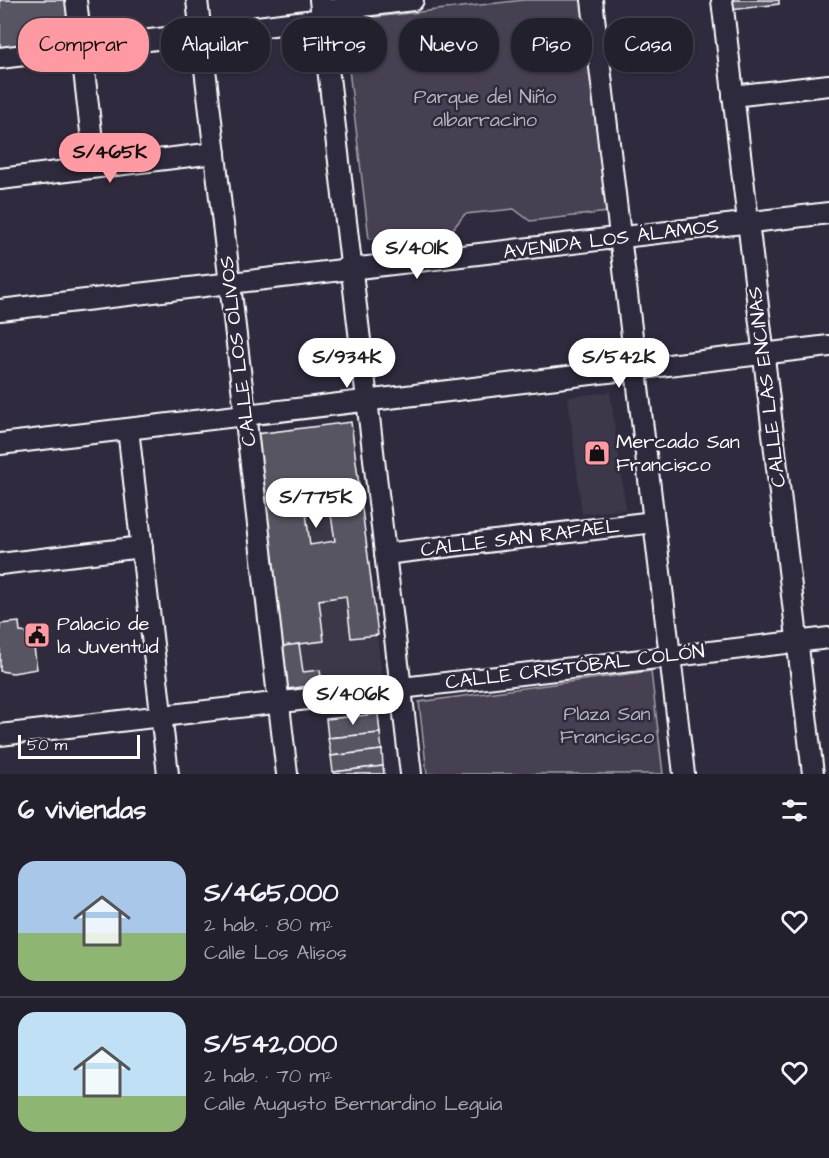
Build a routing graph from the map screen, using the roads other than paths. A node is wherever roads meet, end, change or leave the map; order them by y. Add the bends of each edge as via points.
1 (76, 0) edge
2 (197, 0) edge
3 (413, 0) edge
4 (592, 0) edge
5 (722, 0) edge
6 (322, 10) edge
7 (78, 18) edge
8 (199, 18) edge
9 (270, 21) edge
10 (18, 56) edge
11 (0, 58) edge
12 (84, 72) edge
13 (205, 72) edge
14 (829, 85) edge
15 (733, 96) junction
16 (215, 153) junction
17 (95, 167) junction
18 (0, 179) edge
19 (829, 213) edge
20 (748, 223) junction
21 (620, 238) junction
22 (352, 269) junction
23 (230, 283) junction
24 (0, 310) edge
25 (829, 346) edge
26 (764, 354) junction
27 (636, 369) junction
28 (367, 400) junction
29 (245, 415) junction
30 (128, 429) junction
31 (0, 444) edge
32 (654, 522) junction
33 (142, 547) junction
34 (385, 554) junction
35 (0, 564) edge
36 (829, 638) edge
37 (797, 641) junction
38 (670, 656) junction
39 (401, 688) junction
40 (279, 702) junction
41 (162, 716) junction
42 (0, 735) edge
43 (168, 774) edge
44 (287, 774) edge
45 (411, 774) edge
46 (684, 774) edge
47 (813, 774) edge

1 - 7 street
2 - 8 street, CALLE LOS OLIVOS
3 - 6 street
4 - 21 street
5 - 15 street, CALLE LAS ENCINAS
6 - 9 street
6 - 22 street
10 - 11 street
12 - 17 street
13 - 16 street, CALLE LOS OLIVOS
14 - 15 street
15 - 20 street, CALLE LAS ENCINAS
16 - 17 street
16 - 23 street, CALLE LOS OLIVOS
17 - 18 street
19 - 20 street, AVENIDA LOS ÁLAMOS
20 - 21 street, AVENIDA LOS ÁLAMOS
20 - 26 street, CALLE LAS ENCINAS
21 - 22 street, AVENIDA LOS ÁLAMOS
21 - 27 street
22 - 23 street, AVENIDA LOS ÁLAMOS
22 - 28 street
23 - 24 street, AVENIDA LOS ÁLAMOS
23 - 29 street, CALLE LOS OLIVOS
25 - 26 street
26 - 27 street
26 - 37 street, CALLE LAS ENCINAS
27 - 28 street
27 - 32 street
28 - 29 street
28 - 34 street
29 - 30 street
29 - 40 street, CALLE LOS OLIVOS
30 - 31 street
30 - 33 street
32 - 34 street, CALLE SAN RAFAEL
32 - 38 street
33 - 35 street
33 - 41 street
34 - 39 street
36 - 37 street, CALLE CRISTÓBAL COLÓN
37 - 38 street, CALLE CRISTÓBAL COLÓN
37 - 47 street, CALLE LAS ENCINAS
38 - 39 street, CALLE CRISTÓBAL COLÓN
38 - 46 street
39 - 40 street, CALLE CRISTÓBAL COLÓN
39 - 45 street
40 - 41 street, CALLE CRISTÓBAL COLÓN
40 - 44 street, CALLE LOS OLIVOS
41 - 42 street, CALLE CRISTÓBAL COLÓN
41 - 43 street

